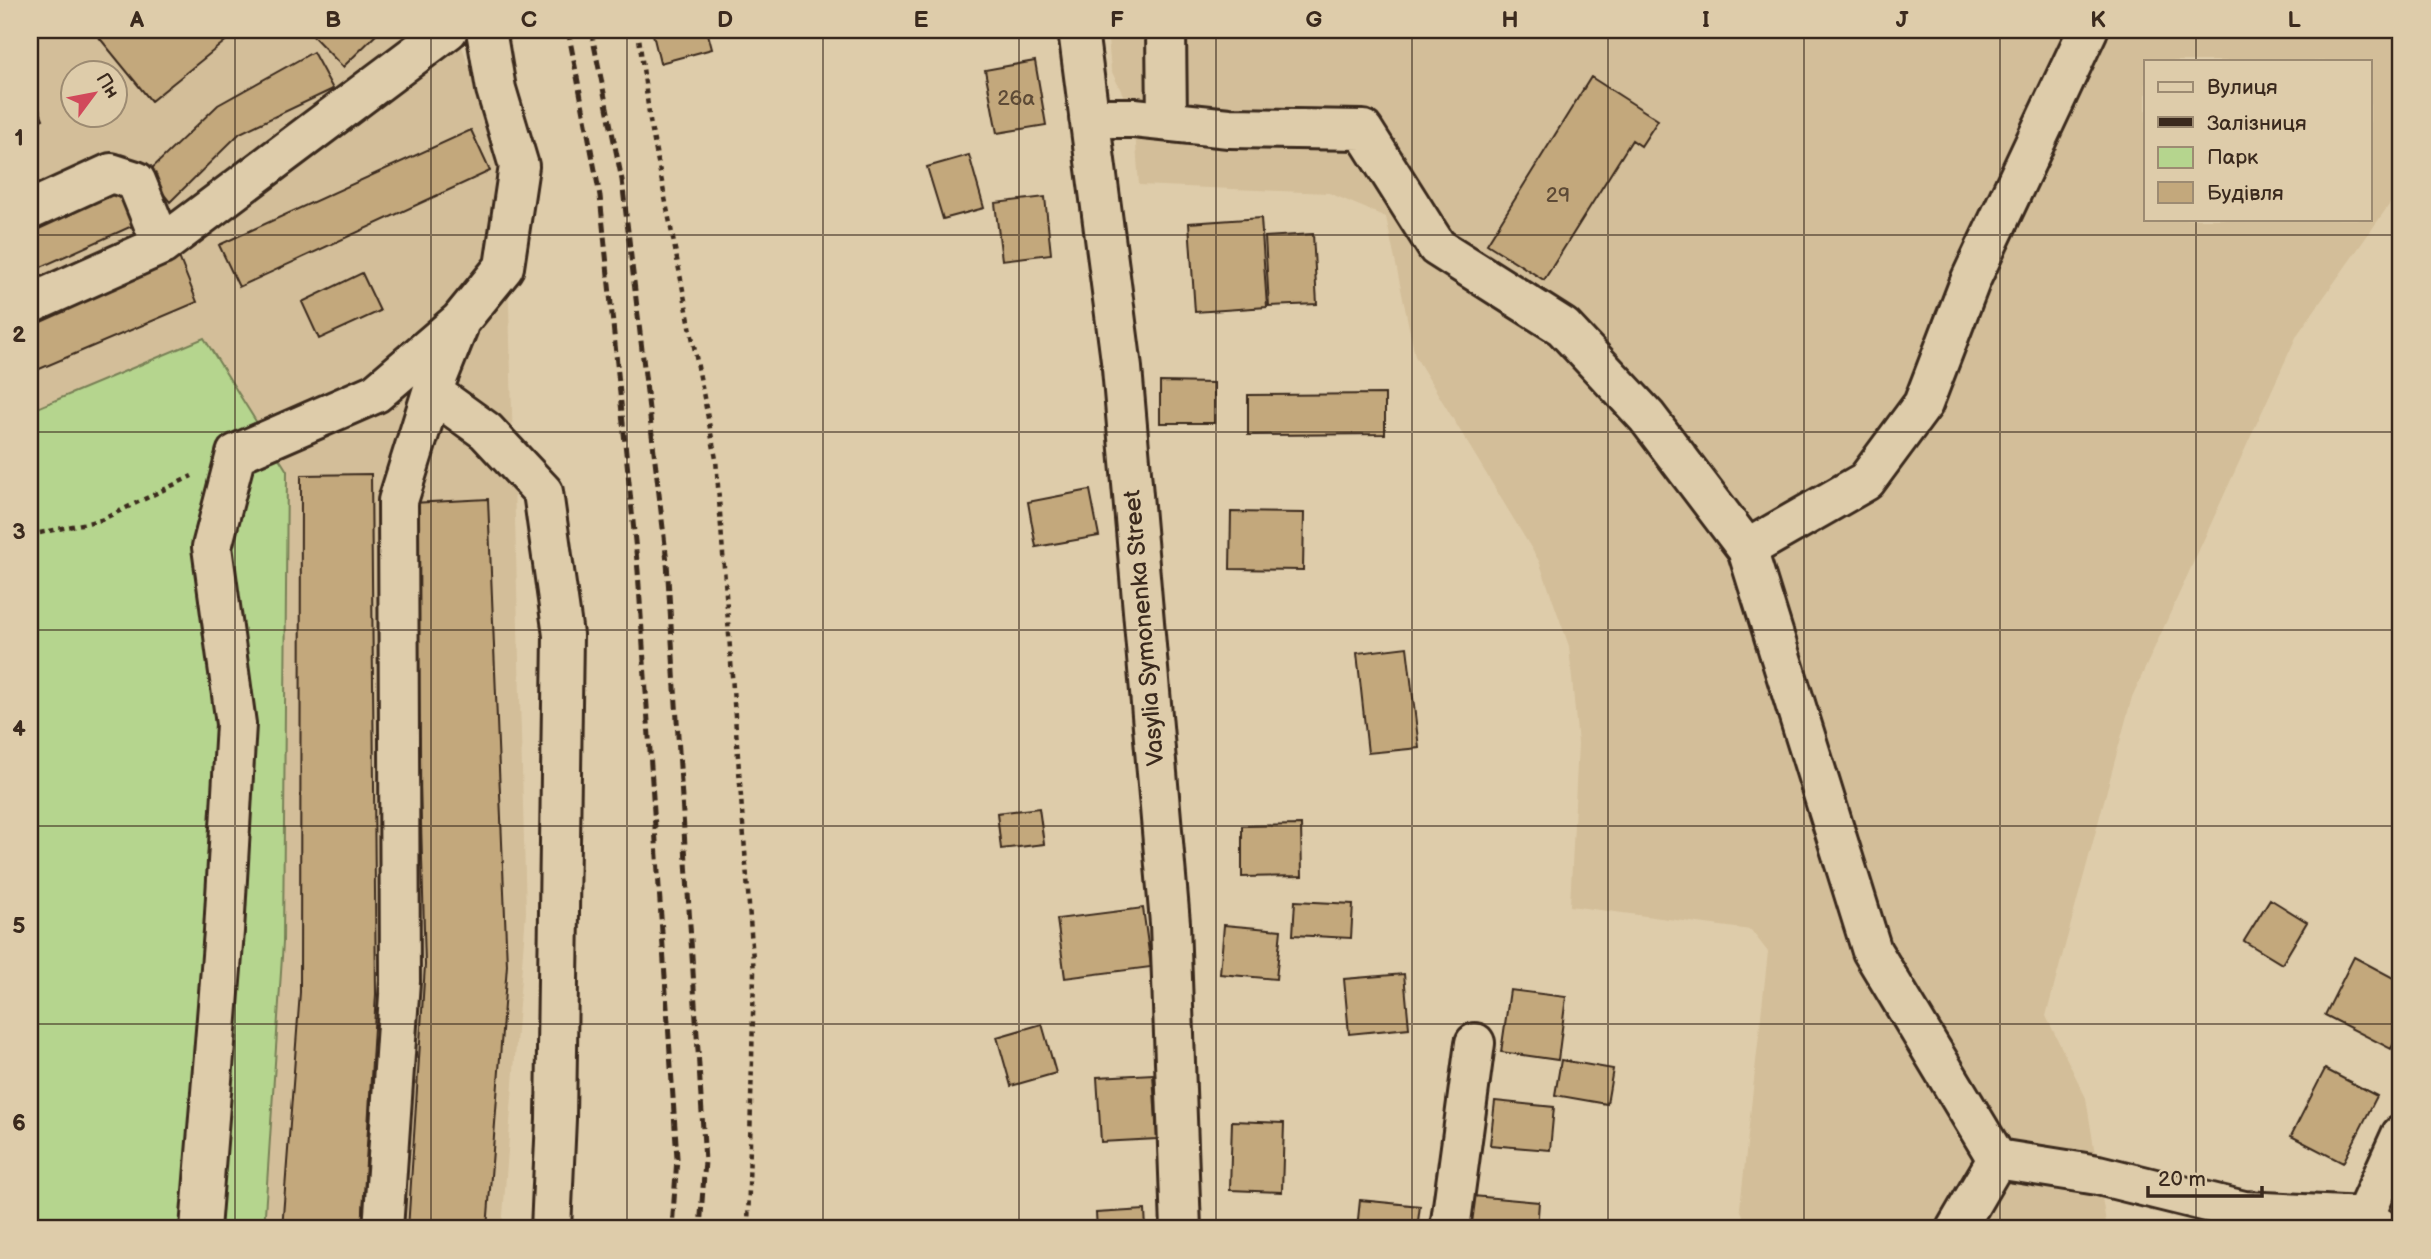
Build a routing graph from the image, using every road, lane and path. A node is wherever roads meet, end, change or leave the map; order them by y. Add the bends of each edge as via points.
1 (448, 30) edge
2 (486, 30) edge
3 (638, 30) edge
4 (1077, 30) edge
5 (1166, 30) edge
6 (2088, 30) edge
7 (1089, 118) junction
8 (1167, 121) junction
9 (30, 210) edge
10 (162, 245) junction
11 (30, 304) edge
12 (460, 321) junction
13 (432, 392) junction
14 (236, 454) junction
15 (30, 535) edge
16 (1747, 549) junction
17 (1475, 1043) dead end
18 (2401, 1135) edge
19 (1997, 1159) junction
20 (2231, 1220) edge
21 (2373, 1223) edge
22 (200, 1229) edge
23 (383, 1229) edge
24 (551, 1229) edge
25 (748, 1229) edge
26 (1181, 1229) edge
27 (1450, 1229) edge
28 (1956, 1229) edge

1 - 10 street
2 - 12 street via 496,89 519,166 504,267
3 - 25 path via 650,121 716,459 754,973
4 - 7 street, Vasylia Symonenka Street
5 - 8 street
6 - 16 street via 1971,279 1923,404 1866,481
7 - 8 street
7 - 26 street, Vasylia Symonenka Street via 1122,368 1170,923
8 - 16 street via 1229,128 1363,130 1437,247 1563,327 1647,417
9 - 10 street via 111,173 136,181
10 - 11 street
12 - 13 street
12 - 14 street via 376,393
13 - 23 street via 398,501 400,981
13 - 24 street via 486,431 543,492 545,505 563,635
14 - 15 path via 101,520
14 - 22 street via 212,547 236,724
16 - 19 street via 1872,951
17 - 27 street
18 - 21 street
19 - 20 street via 2098,1175
19 - 28 street
20 - 21 street

